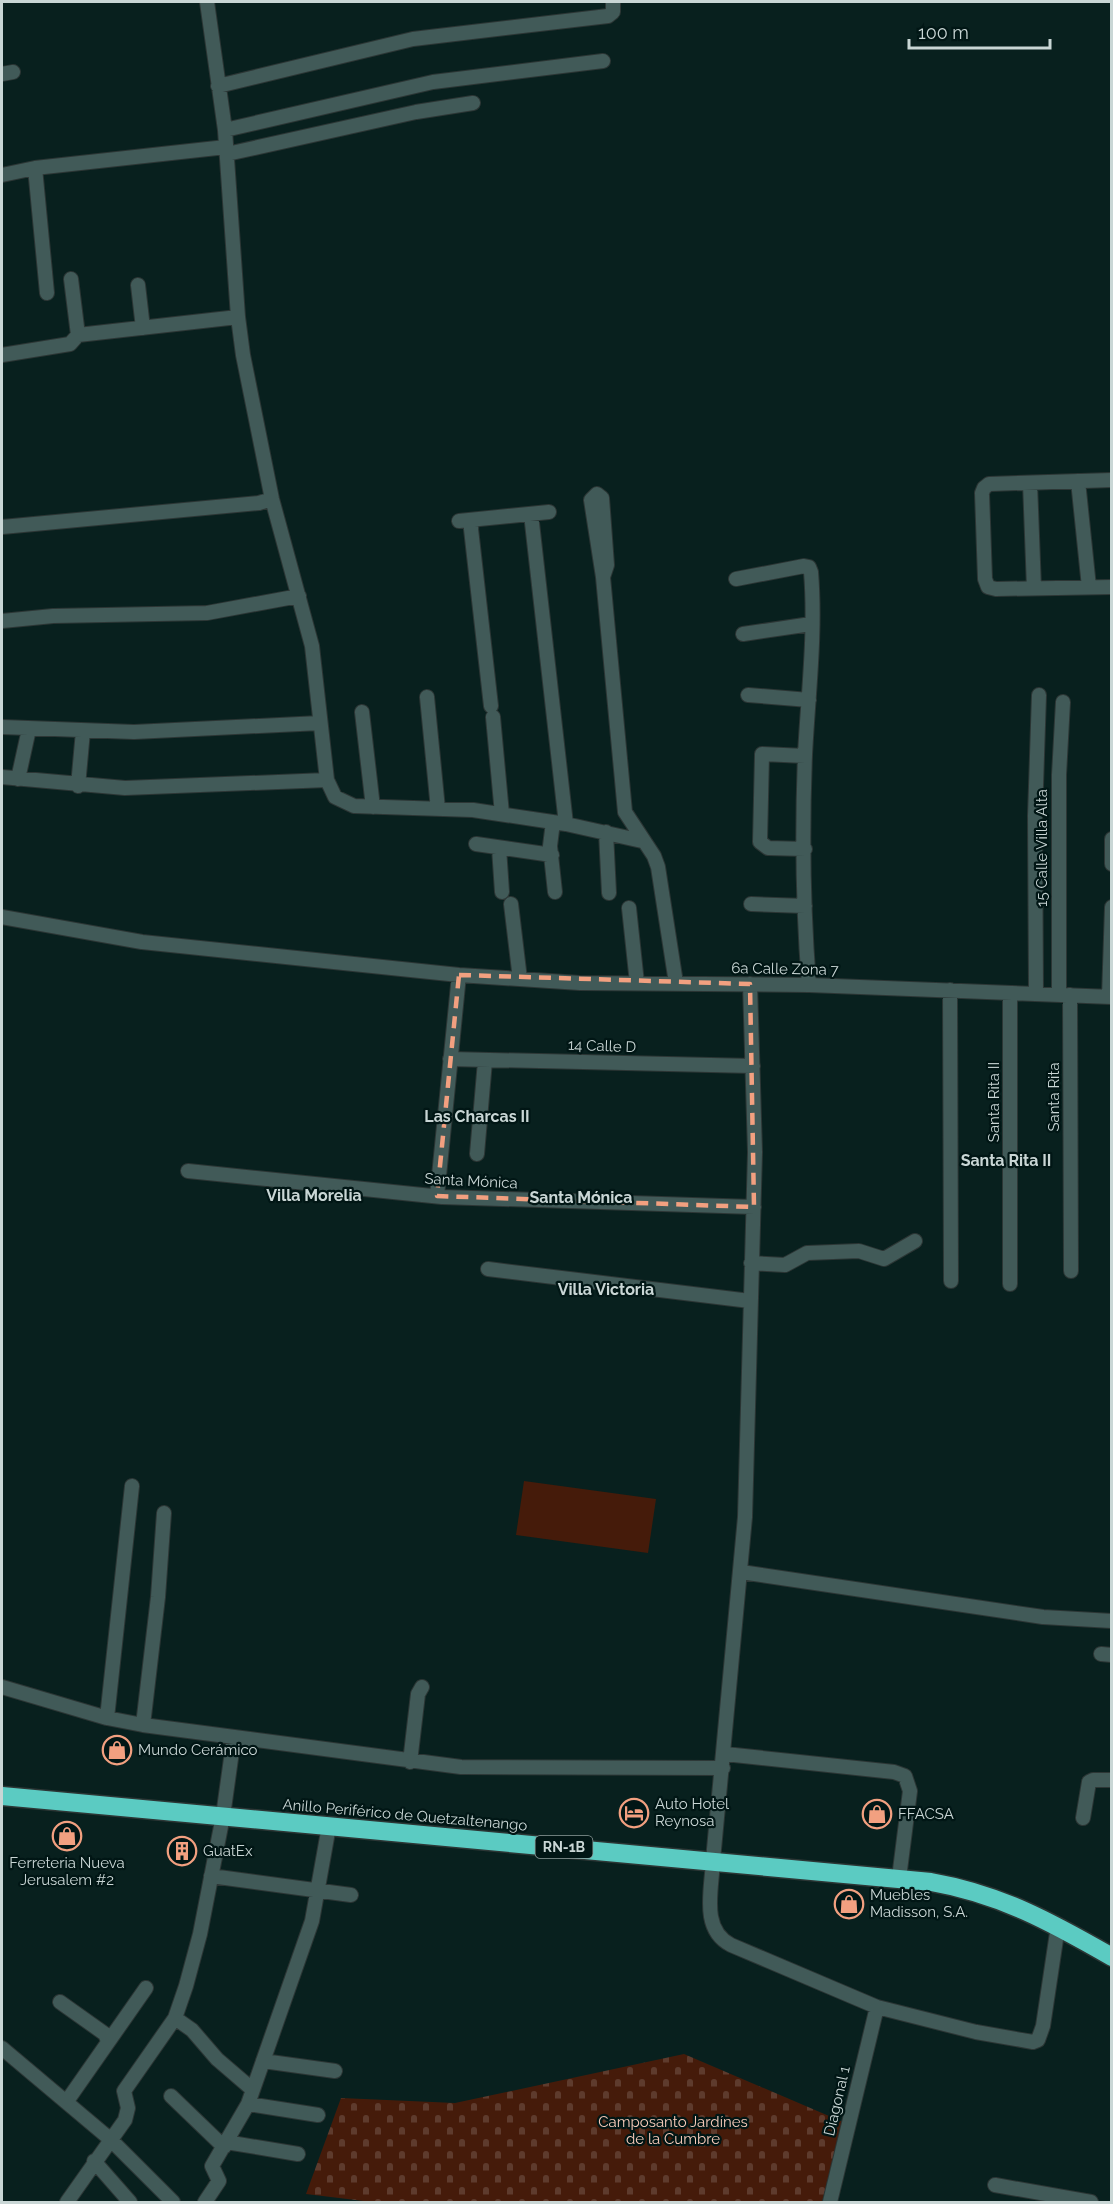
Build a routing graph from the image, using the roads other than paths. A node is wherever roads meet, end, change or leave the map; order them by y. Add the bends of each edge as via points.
1 (208, 2) edge
2 (613, 2) edge
3 (603, 60) dead end
4 (218, 86) junction
5 (473, 103) dead end
6 (225, 130) junction
7 (227, 151) junction
8 (35, 168) junction
9 (2, 175) edge
10 (71, 279) dead end
11 (138, 285) dead end
12 (47, 293) dead end
13 (238, 317) junction
14 (144, 328) junction
15 (78, 335) junction
16 (2, 355) edge
17 (1112, 480) edge
18 (1078, 481) junction
19 (1030, 483) junction
20 (272, 500) junction
21 (549, 512) dead end
22 (531, 514) junction
23 (2, 527) edge
24 (603, 577) junction
25 (736, 579) dead end
26 (1089, 587) junction
27 (1112, 587) edge
28 (1034, 588) junction
29 (299, 596) junction
30 (2, 621) edge
31 (811, 624) junction
32 (743, 634) dead end
33 (748, 695) dead end
34 (1040, 695) dead end
35 (426, 697) dead end
36 (809, 700) junction
37 (1063, 702) dead end
38 (362, 712) dead end
39 (321, 723) junction
40 (2, 727) edge
41 (29, 729) junction
42 (83, 731) junction
43 (805, 756) junction
44 (2, 777) edge
45 (18, 779) junction
46 (327, 780) junction
47 (78, 786) junction
48 (373, 807) junction
49 (438, 809) junction
50 (502, 814) junction
51 (559, 823) junction
52 (606, 832) junction
53 (1112, 839) edge
54 (642, 841) junction
55 (476, 844) dead end
56 (499, 848) junction
57 (805, 849) junction
58 (552, 855) junction
59 (1112, 864) edge
60 (502, 892) dead end
61 (555, 892) dead end
62 (609, 893) dead end
63 (511, 904) dead end
64 (751, 904) dead end
65 (805, 906) junction
66 (1112, 907) edge
67 (629, 908) dead end
68 (2, 917) edge
69 (459, 975) junction
70 (520, 979) junction
71 (637, 983) junction
72 (676, 983) junction
73 (750, 984) junction
74 (809, 985) junction
75 (950, 990) junction
76 (1010, 993) junction
77 (1036, 994) junction
78 (1064, 995) junction
79 (1110, 997) edge
80 (450, 1059) junction
81 (485, 1061) junction
82 (753, 1066) junction
83 (477, 1154) dead end
84 (188, 1171) dead end
85 (437, 1196) junction
86 (754, 1208) junction
87 (915, 1241) dead end
88 (751, 1263) junction
89 (488, 1269) dead end
90 (1071, 1271) dead end
91 (951, 1281) dead end
92 (1010, 1284) dead end
93 (750, 1301) junction
94 (132, 1486) dead end
95 (164, 1513) dead end
96 (741, 1572) junction
97 (1112, 1621) edge
98 (2, 1687) edge
99 (422, 1687) dead end
100 (107, 1718) junction
101 (143, 1725) junction
102 (234, 1737) junction
103 (725, 1754) junction
104 (410, 1762) junction
105 (723, 1768) junction
106 (1112, 1780) edge
107 (2, 1796) edge
108 (223, 1816) junction
109 (1083, 1818) dead end
110 (329, 1826) junction
111 (713, 1860) junction
112 (211, 1876) junction
113 (899, 1878) junction
114 (320, 1891) junction
115 (351, 1895) dead end
116 (1058, 1926) junction
117 (1112, 1957) edge
118 (146, 1988) dead end
119 (60, 2002) dead end
120 (877, 2007) junction
121 (175, 2018) junction
122 (108, 2041) junction
123 (5, 2052) edge
124 (263, 2061) junction
125 (2, 2069) edge
126 (335, 2071) dead end
127 (171, 2096) dead end
128 (250, 2097) junction
129 (67, 2101) junction
130 (318, 2115) dead end
131 (110, 2139) junction
132 (225, 2144) junction
133 (298, 2154) dead end
134 (94, 2161) junction
135 (995, 2185) dead end
136 (67, 2202) edge
137 (130, 2202) edge
138 (173, 2202) edge
139 (206, 2202) edge
140 (830, 2202) edge
141 (1091, 2202) edge

1 - 4 street
2 - 4 street via 613,12 608,16 413,39
3 - 6 street via 433,82
4 - 6 street
5 - 7 street
6 - 7 street
7 - 8 street
7 - 13 street
8 - 9 street
8 - 12 street
10 - 15 street
11 - 14 street
13 - 14 street
13 - 20 street
14 - 15 street
15 - 16 street via 70,344
17 - 18 street
18 - 19 street
18 - 26 street
19 - 28 street
19 - 28 street via 991,484 984,488 984,558 990,589
20 - 23 street
20 - 29 street
21 - 22 street
22 - 50 street via 466,520 471,530
22 - 51 street
24 - 24 street via 607,565 603,509 602,498 597,494 591,500
24 - 54 street via 625,812
25 - 31 street via 809,567
26 - 27 street
26 - 28 street
29 - 30 street via 207,613
29 - 39 street via 315,665
31 - 32 street
31 - 36 street
33 - 36 street
34 - 77 street via 1035,816
35 - 49 street
36 - 43 street
37 - 78 street, 15 Calle Villa Alta via 1059,796
38 - 48 street
39 - 42 street
39 - 46 street
40 - 41 street
41 - 42 street
41 - 45 street
42 - 47 street
43 - 57 street
43 - 57 street via 762,754 760,842 768,848
44 - 45 street
45 - 47 street
46 - 47 street via 138,788
46 - 48 street via 341,802
48 - 49 street
49 - 50 street
50 - 51 street
51 - 52 street
51 - 58 street
52 - 54 street
52 - 62 street
53 - 59 street
54 - 72 street via 658,867
55 - 56 street
56 - 58 street
56 - 60 street
57 - 65 street
58 - 61 street
63 - 70 street
64 - 65 street
65 - 74 street
66 - 79 street
67 - 71 street
68 - 69 street, 6a Calle Zona 7 via 142,942
69 - 70 street, 6a Calle Zona 7
69 - 80 street
70 - 71 street, 6a Calle Zona 7
71 - 72 street, 6a Calle Zona 7
72 - 73 street, 6a Calle Zona 7
73 - 74 street, 6a Calle Zona 7
73 - 82 street
74 - 75 street, 6a Calle Zona 7
75 - 76 street, 6a Calle Zona 7
75 - 91 street
76 - 77 street, 6a Calle Zona 7
76 - 92 street, Santa Rita II
77 - 78 street, 6a Calle Zona 7
78 - 79 street, 6a Calle Zona 7
78 - 90 street, Santa Rita
80 - 81 street, 14 Calle D
80 - 85 street
81 - 82 street, 14 Calle D
81 - 83 street
82 - 86 street
84 - 85 street, Santa Mónica
85 - 86 street, Santa Mónica
86 - 88 street
87 - 88 street via 884,1259 849,1251 807,1253 785,1265
88 - 93 street
89 - 93 street
93 - 96 street
94 - 100 street
95 - 101 street
96 - 97 street via 1043,1617
96 - 103 street
98 - 100 street
99 - 104 street
100 - 101 street
101 - 102 street
102 - 104 street
102 - 108 street
103 - 105 street
103 - 113 street via 905,1776 910,1791
104 - 105 street via 488,1768
105 - 111 street
106 - 109 street via 1089,1782
107 - 108 highway, Anillo Periférico de Quetzaltenango / RN-1B
108 - 110 highway, Anillo Periférico de Quetzaltenango / RN-1B
108 - 112 street
110 - 111 highway, Anillo Periférico de Quetzaltenango / RN-1B
110 - 114 street
111 - 113 highway, Anillo Periférico de Quetzaltenango / RN-1B
111 - 120 street via 712,1924 724,1942
112 - 114 street
112 - 121 street via 196,1951
113 - 116 highway, Anillo Periférico de Quetzaltenango / RN-1B via 975,1891 1014,1904
114 - 115 street
114 - 124 street
116 - 117 highway, Anillo Periférico de Quetzaltenango / RN-1B
116 - 120 street via 1043,2026 1036,2041 976,2032
118 - 122 street
119 - 122 street via 105,2034
120 - 140 street, Diagonal 1
121 - 128 street via 192,2030
121 - 131 street via 124,2091 127,2115
122 - 129 street
123 - 125 street
123 - 129 street
124 - 126 street
124 - 128 street
127 - 132 street
128 - 130 street
128 - 132 street
129 - 131 street
131 - 134 street
131 - 138 street
132 - 133 street
132 - 139 street via 212,2166 218,2184
134 - 136 street
134 - 137 street
135 - 141 street

